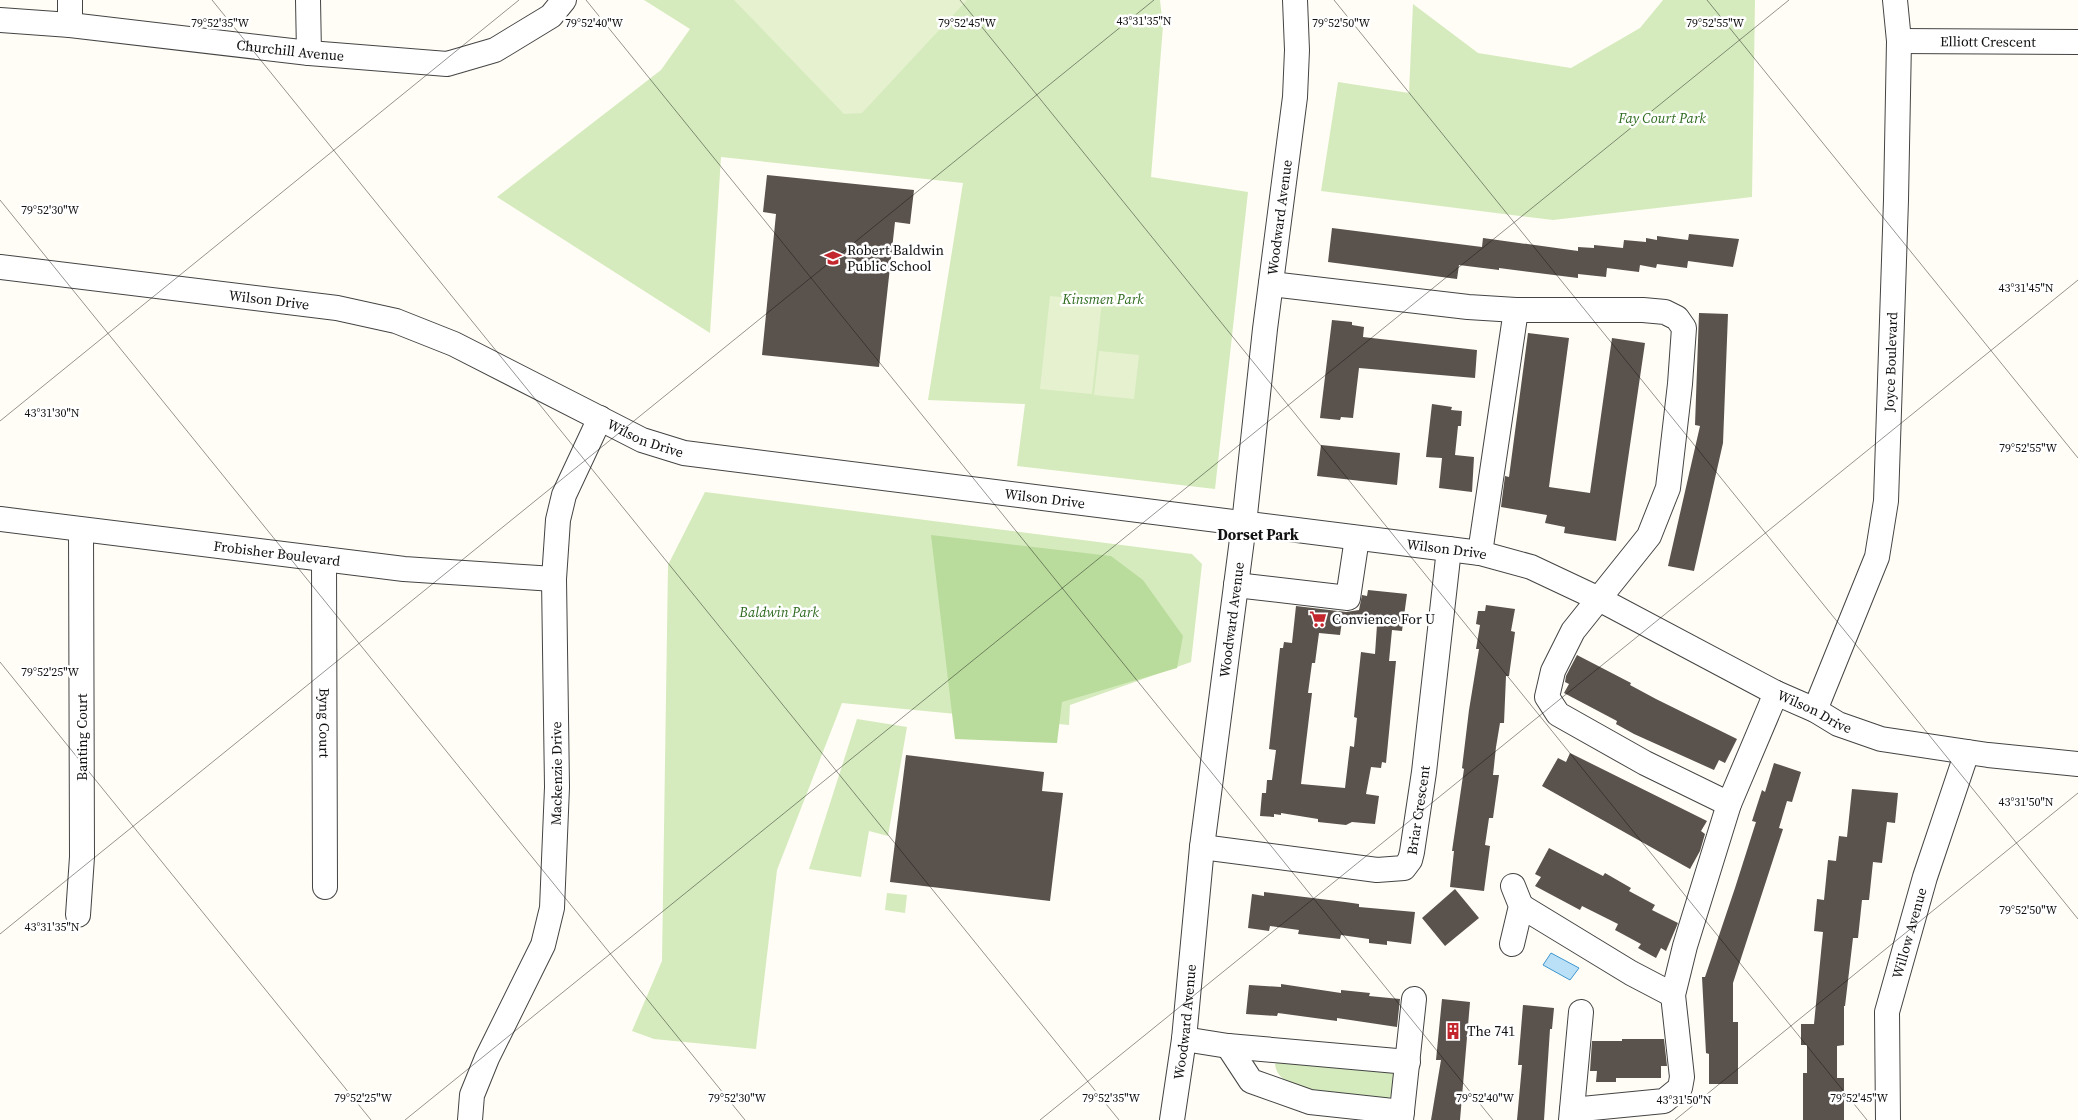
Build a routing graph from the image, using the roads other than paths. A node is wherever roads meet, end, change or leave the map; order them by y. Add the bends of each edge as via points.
1 (70, 0) edge
2 (308, 0) edge
3 (564, 0) edge
4 (1295, 0) edge
5 (1895, 0) edge
6 (0, 20) edge
7 (70, 25) junction
8 (1898, 41) junction
9 (2078, 42) edge
10 (309, 53) junction
11 (0, 268) edge
12 (1271, 284) junction
13 (1516, 310) junction
14 (600, 418) junction
15 (0, 519) edge
16 (1244, 524) junction
17 (82, 530) junction
18 (1357, 538) junction
19 (1449, 549) junction
20 (1480, 553) junction
21 (324, 559) junction
22 (554, 579) junction
23 (1236, 585) junction
24 (1599, 599) junction
25 (1776, 693) junction
26 (1815, 710) junction
27 (1967, 752) junction
28 (2078, 764) edge
29 (1729, 804) junction
30 (1202, 847) junction
31 (325, 887) dead end
32 (78, 915) dead end
33 (1512, 944) dead end
34 (1673, 995) junction
35 (1414, 999) dead end
36 (1581, 1012) dead end
37 (1184, 1039) junction
38 (1228, 1046) junction
39 (1408, 1062) junction
40 (1572, 1115) edge
41 (1401, 1116) edge
42 (470, 1120) edge
43 (1172, 1120) edge
44 (1888, 1120) edge

1 - 7 street
2 - 10 street
3 - 10 street, Churchill Avenue via 551,16 495,50 447,64
4 - 12 street, Woodward Avenue via 1295,97
5 - 8 street, Joyce Boulevard
6 - 7 street, Churchill Avenue
7 - 10 street, Churchill Avenue
8 - 9 street, Elliott Crescent
8 - 26 street, Joyce Boulevard via 1886,501 1877,556
11 - 14 street, Wilson Drive via 337,308 377,316 435,335
12 - 13 street
12 - 16 street, Woodward Avenue
13 - 20 street
13 - 24 street via 1665,312 1677,318 1684,328 1668,488 1649,536
14 - 16 street, Wilson Drive via 642,440 684,453
14 - 22 street, Mackenzie Drive via 564,495 558,520
15 - 17 street, Frobisher Boulevard
16 - 18 street, Wilson Drive
16 - 23 street, Woodward Avenue
17 - 21 street, Frobisher Boulevard
17 - 32 street, Banting Court via 82,857
18 - 19 street, Wilson Drive
18 - 23 street via 1348,598
19 - 20 street, Wilson Drive
19 - 30 street, Briar Crescent via 1424,772 1410,860 1404,868 1377,870
20 - 24 street, Wilson Drive via 1532,567
21 - 22 street, Frobisher Boulevard via 404,569
21 - 31 street, Byng Court
22 - 42 street, Mackenzie Drive via 557,787 552,908 543,945 472,1095
23 - 30 street, Woodward Avenue
24 - 25 street, Wilson Drive
24 - 29 street via 1573,631 1553,671 1547,696 1558,714
25 - 26 street, Wilson Drive
25 - 29 street
26 - 27 street, Wilson Drive via 1838,724 1881,739
27 - 28 street, Wilson Drive
27 - 44 street, Willow Avenue via 1925,877 1887,1012
29 - 34 street
30 - 37 street, Woodward Avenue
33 - 34 street via 1517,896 1631,973
34 - 40 street via 1682,1078 1680,1088 1664,1101
35 - 39 street
36 - 40 street
37 - 38 street
37 - 43 street, Woodward Avenue
38 - 39 street
38 - 41 street via 1251,1081 1310,1102
39 - 41 street

